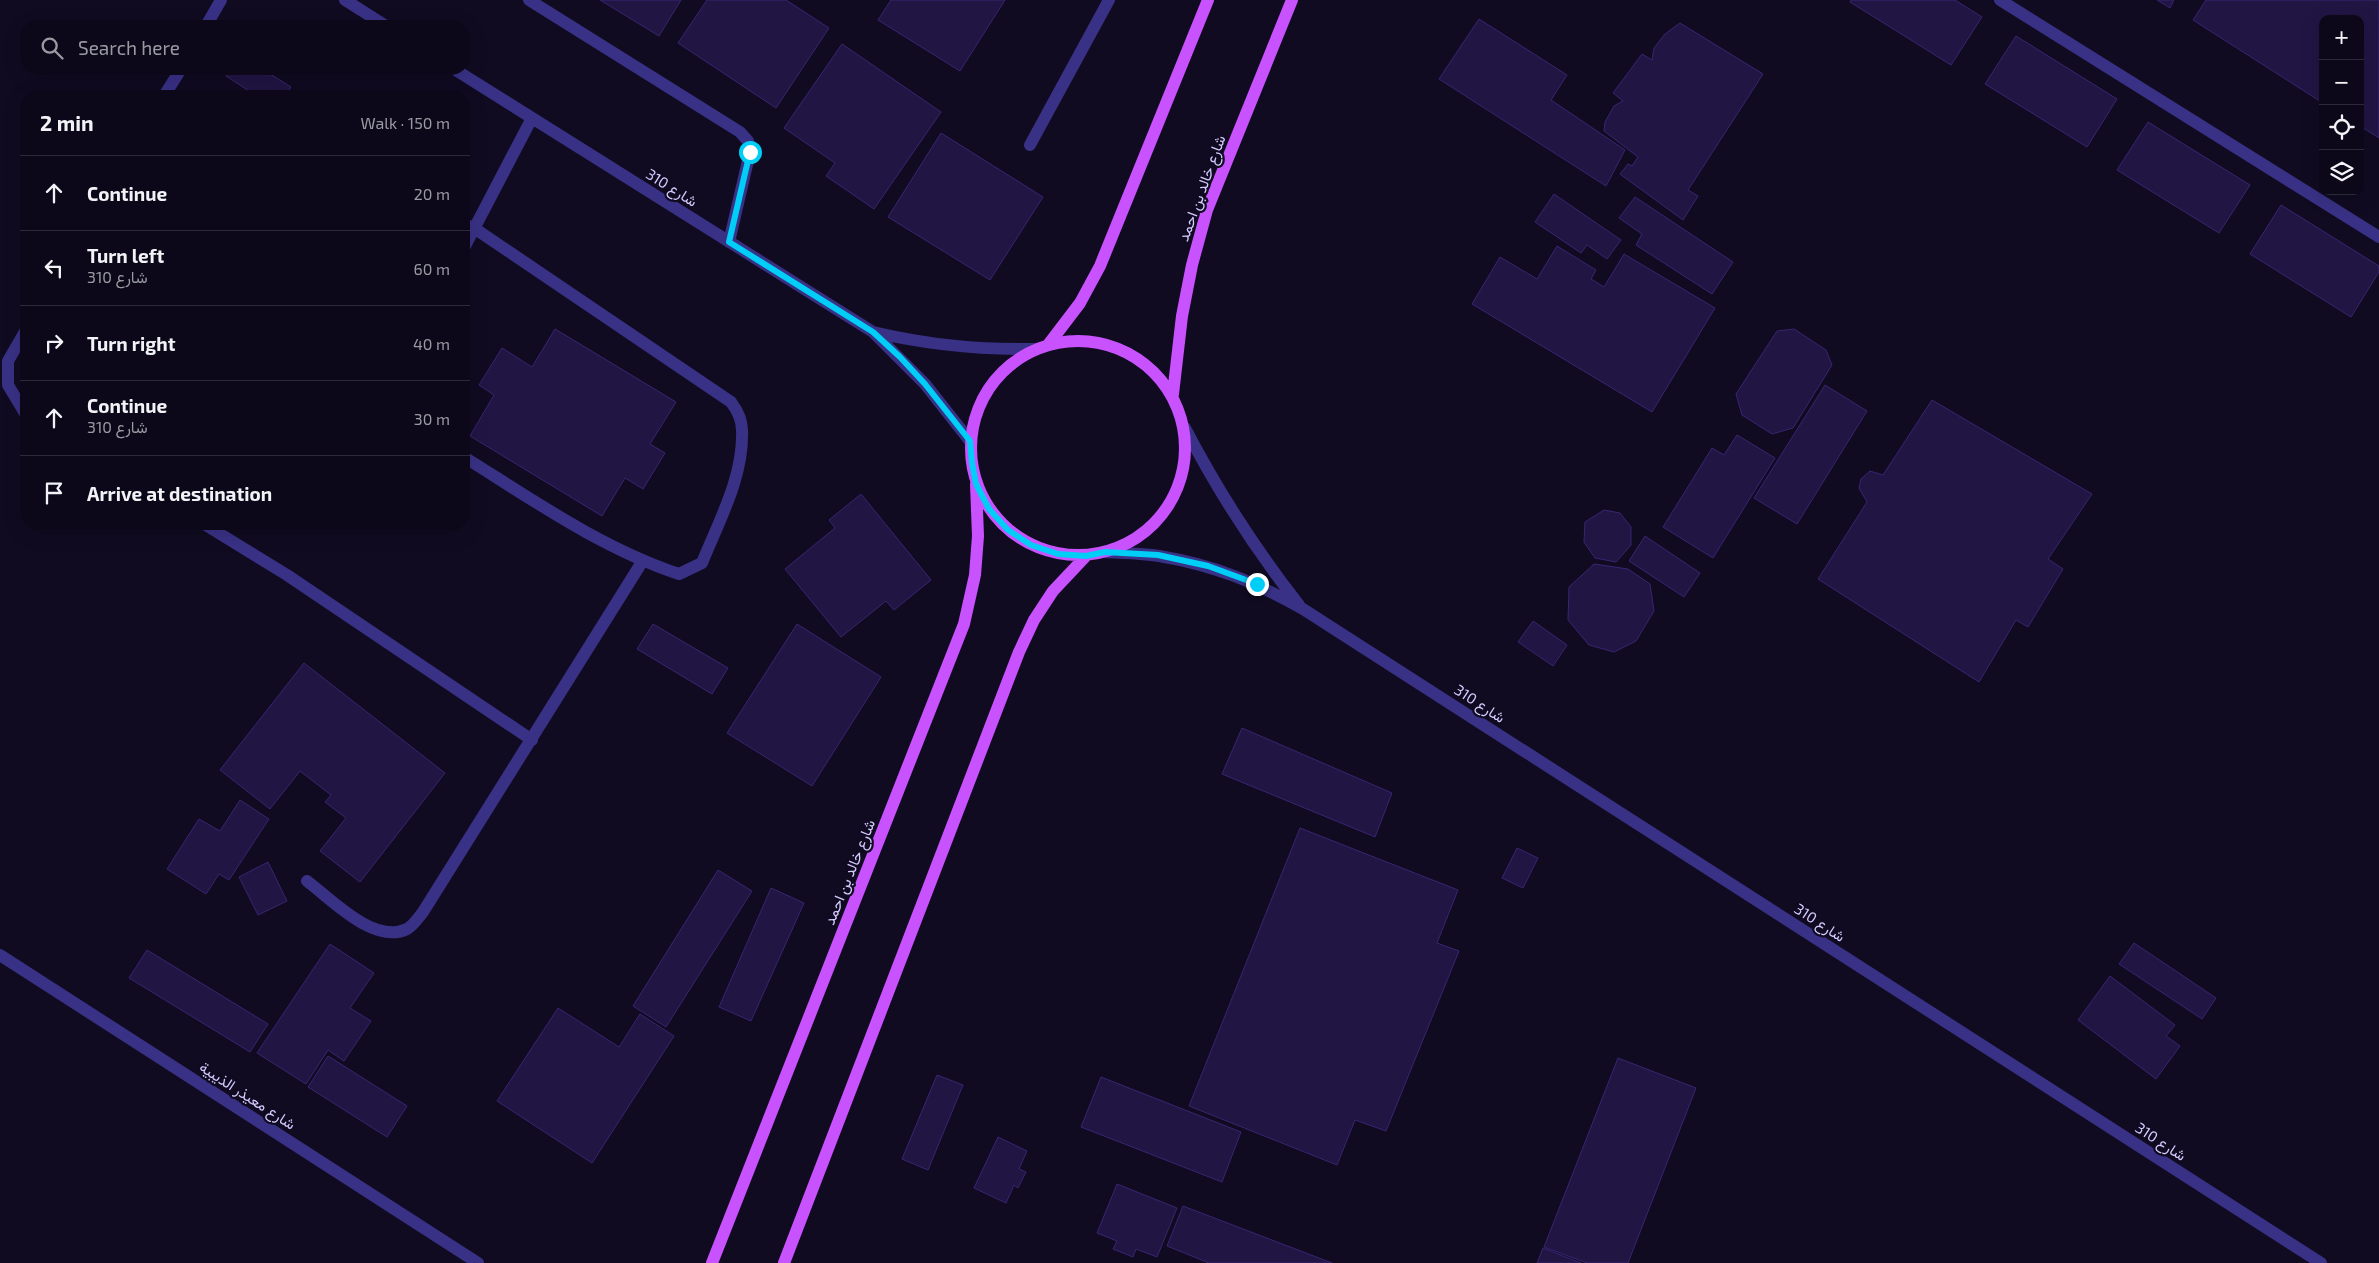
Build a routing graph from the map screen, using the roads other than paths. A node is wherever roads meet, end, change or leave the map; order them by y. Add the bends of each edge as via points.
1 (221, 0) edge
2 (344, 0) edge
3 (529, 0) edge
4 (1109, 0) edge
5 (1208, 0) edge
6 (1292, 0) edge
7 (2000, 0) edge
8 (209, 20) edge
9 (376, 20) edge
10 (176, 75) edge
11 (464, 75) edge
12 (168, 90) edge
13 (532, 118) junction
14 (1030, 146) dead end
15 (470, 224) edge
16 (470, 227) edge
17 (2379, 237) edge
18 (729, 242) junction
19 (873, 332) junction
20 (20, 340) edge
21 (1048, 345) junction
22 (1036, 350) junction
23 (1173, 394) junction
24 (20, 405) edge
25 (1185, 428) junction
26 (970, 441) junction
27 (470, 461) edge
28 (976, 484) junction
29 (214, 530) edge
30 (1105, 552) junction
31 (1086, 556) junction
32 (642, 562) junction
33 (1303, 609) junction
34 (532, 740) junction
35 (307, 881) dead end
36 (0, 955) edge
37 (478, 1263) edge
38 (712, 1263) edge
39 (784, 1263) edge
40 (2321, 1263) edge

1 - 8 street
2 - 9 street
3 - 18 street via 740,132 748,141 750,152
4 - 14 street
5 - 21 main road via 1100,266 1080,303
6 - 23 main road, شارع خالد بن احمد via 1207,210 1182,316
7 - 17 street
10 - 12 street
11 - 13 street, شارع 310
13 - 15 street
13 - 18 street, شارع 310
16 - 32 street via 731,402 739,414 743,429 737,475 702,563 679,574
18 - 19 street, شارع 310
19 - 22 street, شارع 310 via 954,347
19 - 26 street, شارع 310 via 925,384
20 - 24 street via 8,361 8,385
21 - 22 main road
21 - 23 main road via 1076,341 1105,344 1132,354 1155,372
22 - 26 main road via 1011,364 990,386 976,412
23 - 25 main road
25 - 30 main road via 1186,460 1178,491 1160,519 1135,540
25 - 33 street, شارع 310 via 1238,521
26 - 28 main road
27 - 32 street via 576,528
28 - 31 main road via 989,509 1008,530 1031,545 1058,554
28 - 38 main road, شارع خالد بن احمد via 978,536 975,575 964,624
29 - 34 street via 287,575
30 - 31 main road
30 - 33 street, شارع 310 via 1158,555 1208,566 1257,584
31 - 39 main road via 1053,590 1019,652
32 - 34 street
33 - 40 street, شارع 310
34 - 35 street via 423,912 407,929 384,933 364,925
36 - 37 street, شارع معيذر الذيبية

